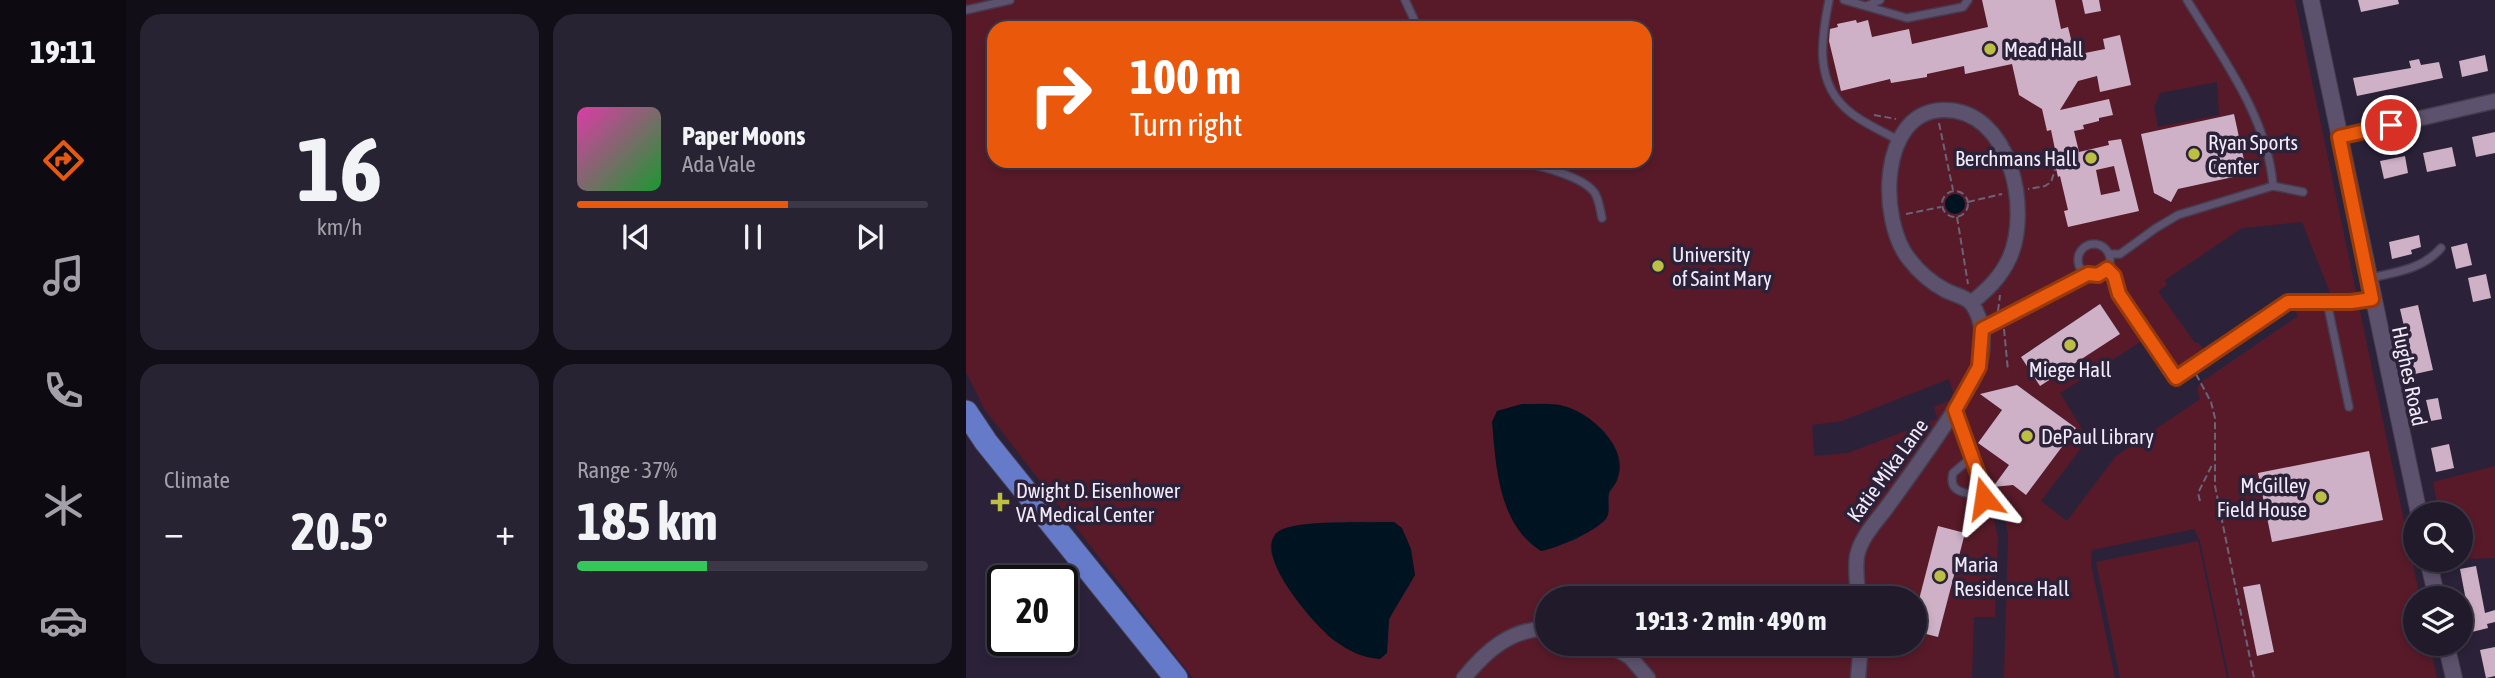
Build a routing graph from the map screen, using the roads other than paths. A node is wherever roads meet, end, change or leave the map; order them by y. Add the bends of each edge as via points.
1 (1010, 0) edge
2 (1405, 0) edge
3 (1829, 0) edge
4 (1844, 0) edge
5 (1880, 0) edge
6 (1968, 0) edge
7 (2187, 0) edge
8 (2311, 0) edge
9 (1866, 6) junction
10 (966, 10) edge
11 (1415, 21) edge
12 (2495, 101) edge
13 (2339, 137) junction
14 (1898, 140) junction
15 (1545, 168) edge
16 (2273, 186) junction
17 (2303, 192) dead end
18 (1602, 218) dead end
19 (2441, 247) dead end
20 (2109, 254) junction
21 (2107, 269) junction
22 (2088, 274) junction
23 (2368, 278) junction
24 (2372, 299) junction
25 (2327, 302) junction
26 (1971, 303) junction
27 (1982, 329) junction
28 (2349, 407) dead end
29 (1955, 410) junction
30 (966, 412) edge
31 (973, 428) edge
32 (1972, 457) junction
33 (2415, 502) edge
34 (1858, 586) edge
35 (1535, 630) edge
36 (1628, 656) edge
37 (1860, 656) edge
38 (2449, 656) edge
39 (1177, 678) edge
40 (1464, 678) edge
41 (1648, 678) edge
42 (1858, 678) edge
43 (2454, 678) edge

1 - 10 lane
2 - 11 lane
3 - 14 lane via 1824,26 1825,78 1850,113
4 - 9 lane
5 - 9 lane
6 - 9 lane via 1963,7 1907,18
7 - 16 lane via 2239,85 2262,137
8 - 13 street, Hughes Road
12 - 13 street
13 - 23 street, Hughes Road
14 - 26 street via 1888,201 1907,258 1926,278
14 - 26 street via 1928,113 1958,112 1975,119 2000,145 2014,177 2018,227 2010,259 1998,279
15 - 18 lane via 1586,184 1595,193
16 - 17 lane
16 - 20 lane via 2178,215 2120,254
19 - 23 lane via 2418,267
20 - 21 lane
20 - 22 lane via 2098,244 2083,248 2079,263
21 - 22 lane via 2098,275
21 - 25 lane via 2176,378 2288,302
22 - 27 lane
23 - 24 street, Hughes Road
24 - 25 lane
24 - 33 street, Hughes Road
25 - 28 lane
26 - 27 street
27 - 29 street, Katie Mika Lane via 1979,367
29 - 32 lane
29 - 34 street, Katie Mika Lane via 1862,541
30 - 31 highway
31 - 39 highway
32 - 32 lane via 1984,500 1965,495 1952,484 1953,473
35 - 40 street via 1496,645
36 - 41 street
37 - 42 street
38 - 43 street

